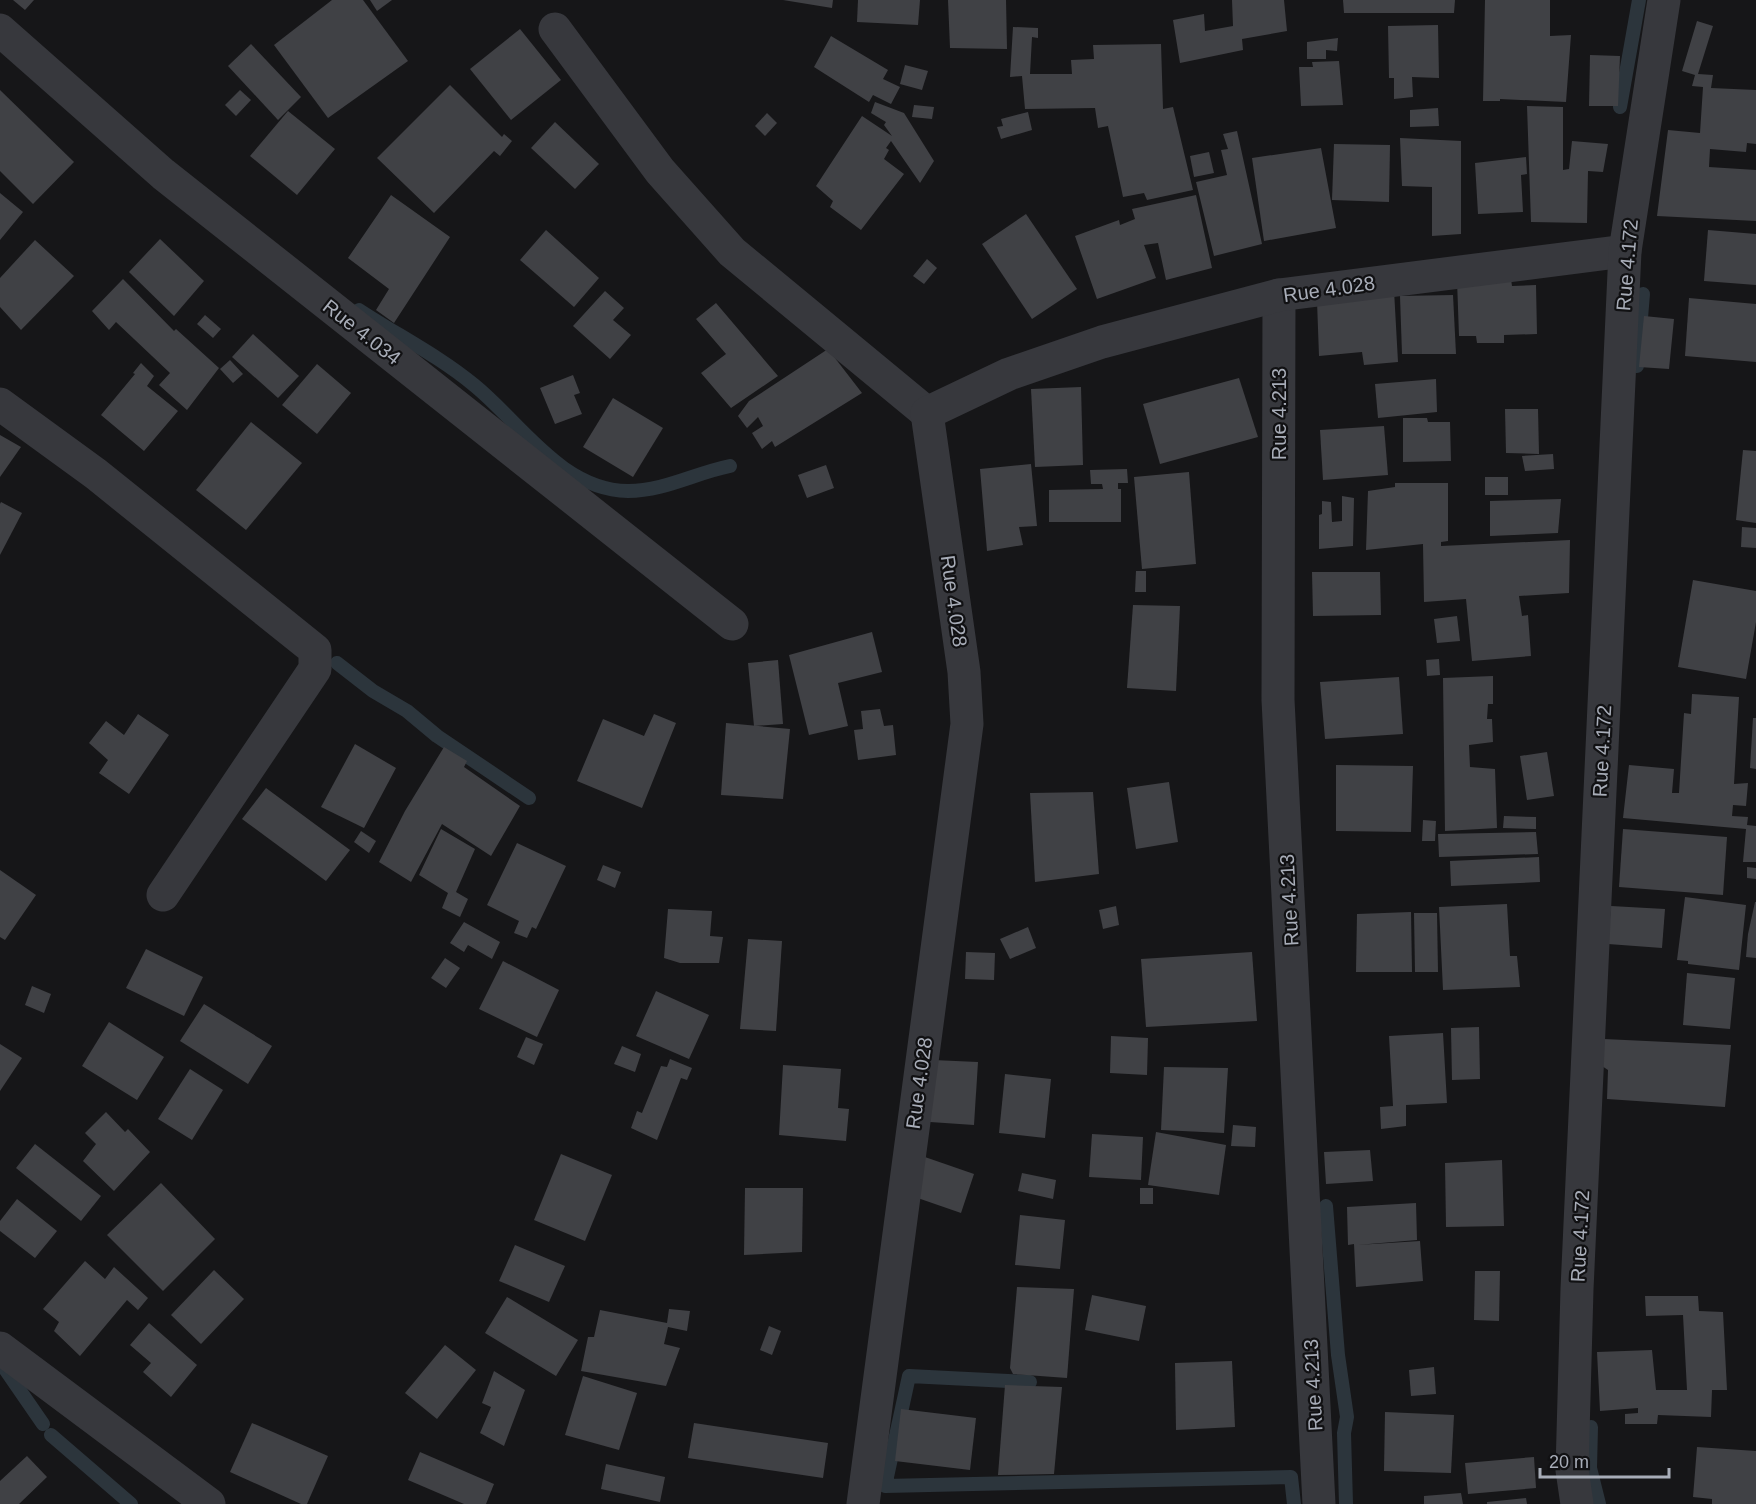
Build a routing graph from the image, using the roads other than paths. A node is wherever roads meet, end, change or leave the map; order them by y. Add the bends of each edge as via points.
1 (1664, 0) edge
2 (555, 28) dead end
3 (0, 30) edge
4 (1625, 252) junction
5 (1279, 295) junction
6 (0, 404) edge
7 (927, 413) junction
8 (732, 624) dead end
9 (163, 895) dead end
10 (0, 1348) edge
11 (209, 1504) edge
12 (863, 1504) edge
13 (1319, 1504) edge
14 (1577, 1504) edge

1 - 4 street, Rue 4.172
2 - 7 street via 660,171 732,252
3 - 8 street, Rue 4.034 via 163,174
4 - 5 street, Rue 4.028
4 - 14 street, Rue 4.172 via 1577,1290 1572,1470
5 - 7 street, Rue 4.028 via 1102,342 1009,374
5 - 13 street, Rue 4.213 via 1278,700
6 - 9 street via 96,474 315,650 315,669
7 - 12 street, Rue 4.028 via 964,672 967,724
10 - 11 street

